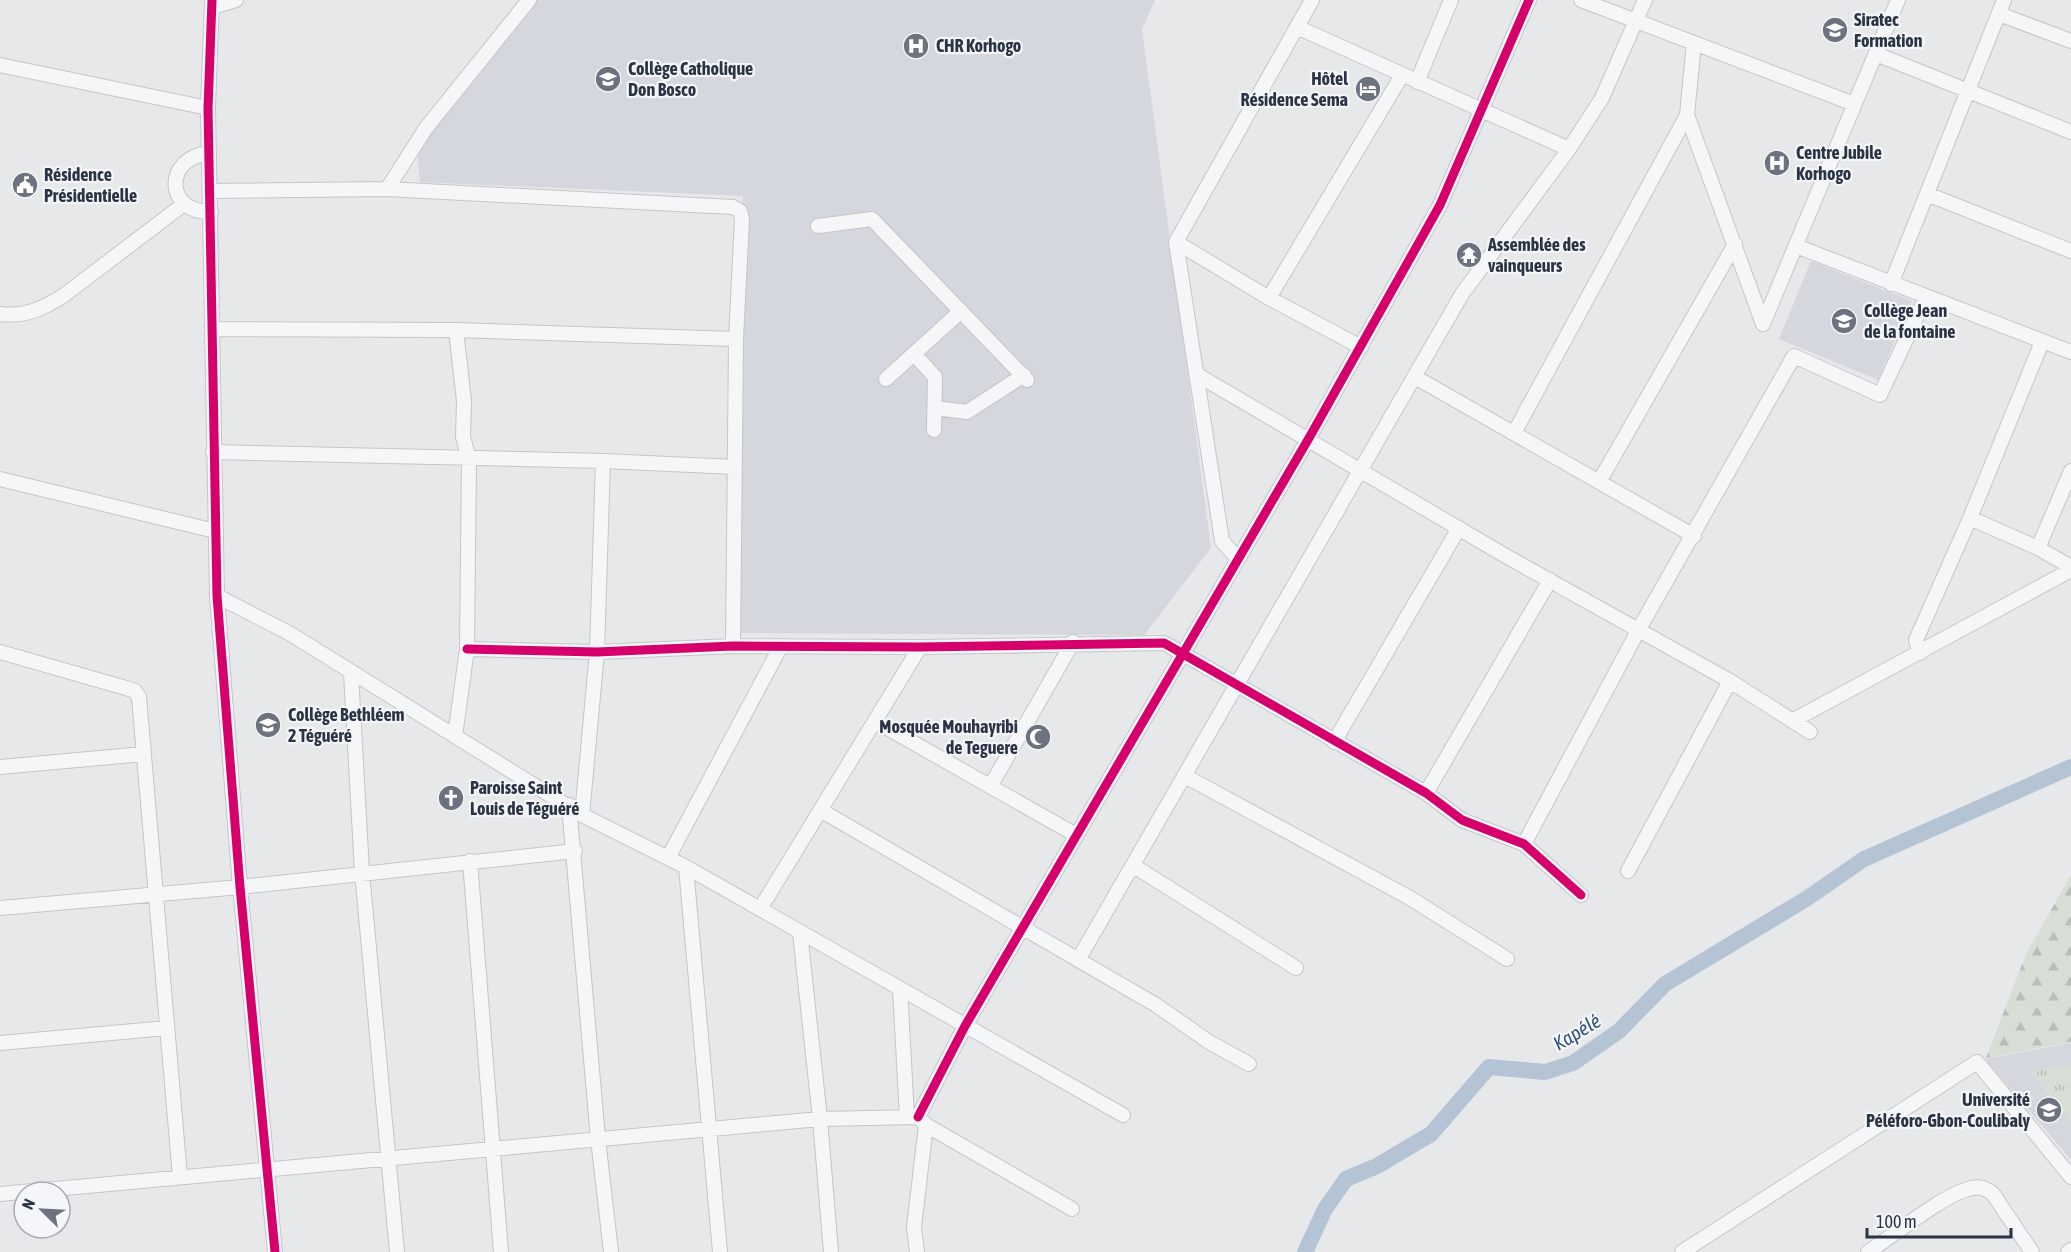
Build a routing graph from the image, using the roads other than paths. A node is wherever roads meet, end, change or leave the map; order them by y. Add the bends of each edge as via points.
1 (236, 0) edge
2 (529, 0) edge
3 (1312, 0) edge
4 (1452, 0) edge
5 (1529, 0) edge
6 (1581, 0) edge
7 (1645, 0) edge
8 (1898, 0) edge
9 (2004, 0) edge
10 (212, 4) edge
11 (1999, 14) junction
12 (1635, 21) junction
13 (1299, 28) junction
14 (2071, 41) edge
15 (1694, 43) junction
16 (1876, 54) junction
17 (0, 65) edge
18 (1402, 75) junction
19 (1417, 82) junction
20 (1968, 91) junction
21 (1854, 104) junction
22 (208, 108) junction
23 (1482, 111) junction
24 (1687, 114) junction
25 (2071, 132) edge
26 (1569, 149) junction
27 (209, 153) junction
28 (387, 189) junction
29 (210, 191) junction
30 (1927, 194) junction
31 (184, 204) junction
32 (211, 212) junction
33 (818, 226) dead end
34 (1176, 242) junction
35 (1735, 244) junction
36 (1796, 246) junction
37 (2071, 251) edge
38 (1891, 284) junction
39 (1926, 297) junction
40 (1269, 298) junction
41 (960, 311) junction
42 (0, 314) edge
43 (212, 329) junction
44 (456, 330) junction
45 (736, 339) junction
46 (2042, 342) junction
47 (1361, 347) junction
48 (2071, 352) edge
49 (914, 354) junction
50 (1196, 374) junction
51 (1415, 377) junction
52 (886, 379) dead end
53 (935, 408) junction
54 (934, 430) dead end
55 (1514, 433) junction
56 (1309, 438) junction
57 (213, 452) junction
58 (470, 459) junction
59 (603, 460) junction
60 (735, 467) junction
61 (1359, 469) junction
62 (2071, 471) edge
63 (0, 479) edge
64 (1599, 482) junction
65 (1970, 518) junction
66 (1459, 528) junction
67 (215, 531) junction
68 (1694, 536) junction
69 (2038, 548) junction
70 (1237, 558) junction
71 (2071, 568) edge
72 (1550, 580) junction
73 (217, 596) junction
74 (1640, 629) junction
75 (1073, 642) junction
76 (733, 646) junction
77 (781, 646) junction
78 (920, 647) junction
79 (467, 649) junction
80 (0, 652) edge
81 (597, 652) junction
82 (1920, 653) junction
83 (1183, 656) junction
84 (351, 673) junction
85 (1730, 681) junction
86 (1235, 686) junction
87 (875, 721) junction
88 (1792, 721) junction
89 (1810, 732) dead end
90 (455, 736) junction
91 (1334, 741) junction
92 (144, 754) junction
93 (0, 767) edge
94 (1185, 776) junction
95 (991, 784) junction
96 (1426, 793) junction
97 (569, 805) junction
98 (822, 811) junction
99 (582, 815) junction
100 (1076, 835) junction
101 (1524, 844) junction
102 (575, 850) junction
103 (668, 858) junction
104 (470, 861) junction
105 (1134, 866) junction
106 (686, 867) junction
107 (1628, 871) dead end
108 (362, 872) junction
109 (240, 887) junction
110 (156, 894) junction
111 (1581, 895) dead end
112 (0, 908) edge
113 (760, 909) junction
114 (1022, 927) junction
115 (800, 933) junction
116 (1507, 959) dead end
117 (1078, 960) junction
118 (1296, 968) dead end
119 (900, 989) junction
120 (965, 1026) junction
121 (167, 1028) junction
122 (0, 1043) edge
123 (1249, 1064) dead end
124 (1123, 1115) dead end
125 (820, 1119) junction
126 (917, 1119) junction
127 (709, 1129) junction
128 (598, 1139) junction
129 (492, 1149) junction
130 (388, 1158) junction
131 (266, 1169) junction
132 (180, 1177) junction
133 (2071, 1177) edge
134 (0, 1194) edge
135 (1072, 1209) dead end
136 (1699, 1248) edge
137 (275, 1252) edge
138 (397, 1252) edge
139 (501, 1252) edge
140 (611, 1252) edge
141 (720, 1252) edge
142 (831, 1252) edge
143 (917, 1252) edge
144 (1682, 1252) edge
145 (1868, 1252) edge
146 (2032, 1252) edge

1 - 10 street
2 - 28 street via 426,128
3 - 13 street
4 - 19 street
5 - 23 street
6 - 12 street
7 - 12 street
8 - 16 street
9 - 11 street
10 - 22 street
11 - 14 street
11 - 20 street
12 - 15 street
12 - 26 street via 1602,98
13 - 18 street
13 - 34 street
15 - 21 street
15 - 24 street
16 - 20 street
16 - 21 street
17 - 22 street
18 - 19 street
18 - 40 street
19 - 23 street
20 - 25 street
20 - 30 street
21 - 36 street
22 - 27 street
23 - 26 street
23 - 47 street via 1440,205
24 - 35 street
24 - 55 street
26 - 51 street via 1462,294
27 - 29 street
27 - 31 street via 191,158 177,173 174,183
28 - 29 street
28 - 45 street via 737,208 742,219
29 - 32 street
30 - 37 street
30 - 38 street
31 - 32 street
31 - 42 street via 56,301 27,314
32 - 43 street
33 - 41 street via 872,219
34 - 40 street
34 - 50 street
35 - 36 street via 1763,324
35 - 64 street
36 - 38 street
38 - 39 street
39 - 46 street
39 - 68 street via 1880,395 1794,356
40 - 47 street
41 - 49 street
41 - 53 street via 1025,377 967,412
43 - 44 street
43 - 57 street
44 - 45 street
44 - 58 street via 464,401 463,437
45 - 60 street
46 - 48 street
46 - 65 street
47 - 56 street
49 - 52 street
49 - 53 street via 936,377
50 - 56 street
50 - 70 street via 1221,541
51 - 55 street
51 - 61 street
53 - 54 street
55 - 64 street
56 - 61 street
56 - 70 street
57 - 58 street
57 - 67 street
58 - 59 street
58 - 79 street
59 - 60 street
59 - 81 street
60 - 76 street
61 - 66 street
61 - 86 street
62 - 69 street
63 - 67 street
64 - 68 street
65 - 69 street
65 - 82 street via 1916,640
66 - 72 street
66 - 91 street
67 - 73 street
68 - 74 street
69 - 71 street
70 - 83 street
71 - 82 street
72 - 74 street
72 - 96 street
73 - 84 street via 289,633
73 - 109 street
74 - 85 street
74 - 101 street
75 - 78 street
75 - 83 street via 1164,643
75 - 95 street
76 - 77 street
76 - 81 street
77 - 78 street
77 - 103 street
78 - 87 street
79 - 81 street
79 - 90 street
80 - 92 street via 135,691 142,709
81 - 99 street
82 - 88 street
83 - 86 street
83 - 100 street
84 - 90 street
84 - 108 street
85 - 88 street
85 - 107 street
86 - 91 street
86 - 94 street
87 - 95 street
87 - 98 street
88 - 89 street
90 - 97 street
91 - 96 street
92 - 93 street
92 - 110 street
94 - 105 street
94 - 116 street via 1410,898
95 - 100 street
96 - 101 street via 1462,820
97 - 99 street
97 - 102 street
98 - 113 street
98 - 114 street
99 - 103 street
100 - 114 street
101 - 111 street
102 - 104 street
102 - 128 street
103 - 106 street
104 - 108 street
104 - 129 street
105 - 117 street
105 - 118 street
106 - 113 street
106 - 127 street
108 - 109 street
108 - 130 street
109 - 110 street
109 - 131 street
110 - 112 street
110 - 121 street
113 - 115 street
114 - 117 street
114 - 120 street
115 - 119 street
115 - 125 street
117 - 123 street
119 - 120 street
119 - 126 street
120 - 124 street
120 - 126 street
121 - 122 street
121 - 132 street
125 - 126 street
125 - 127 street
125 - 142 street
126 - 135 street
126 - 143 street
127 - 128 street
127 - 141 street
128 - 129 street
128 - 140 street
129 - 130 street
129 - 139 street
130 - 131 street
130 - 138 street
131 - 132 street
131 - 137 street
132 - 134 street
133 - 136 street via 1977,1062
136 - 144 street
145 - 146 street via 1951,1197 1972,1188 1985,1188 1994,1194

